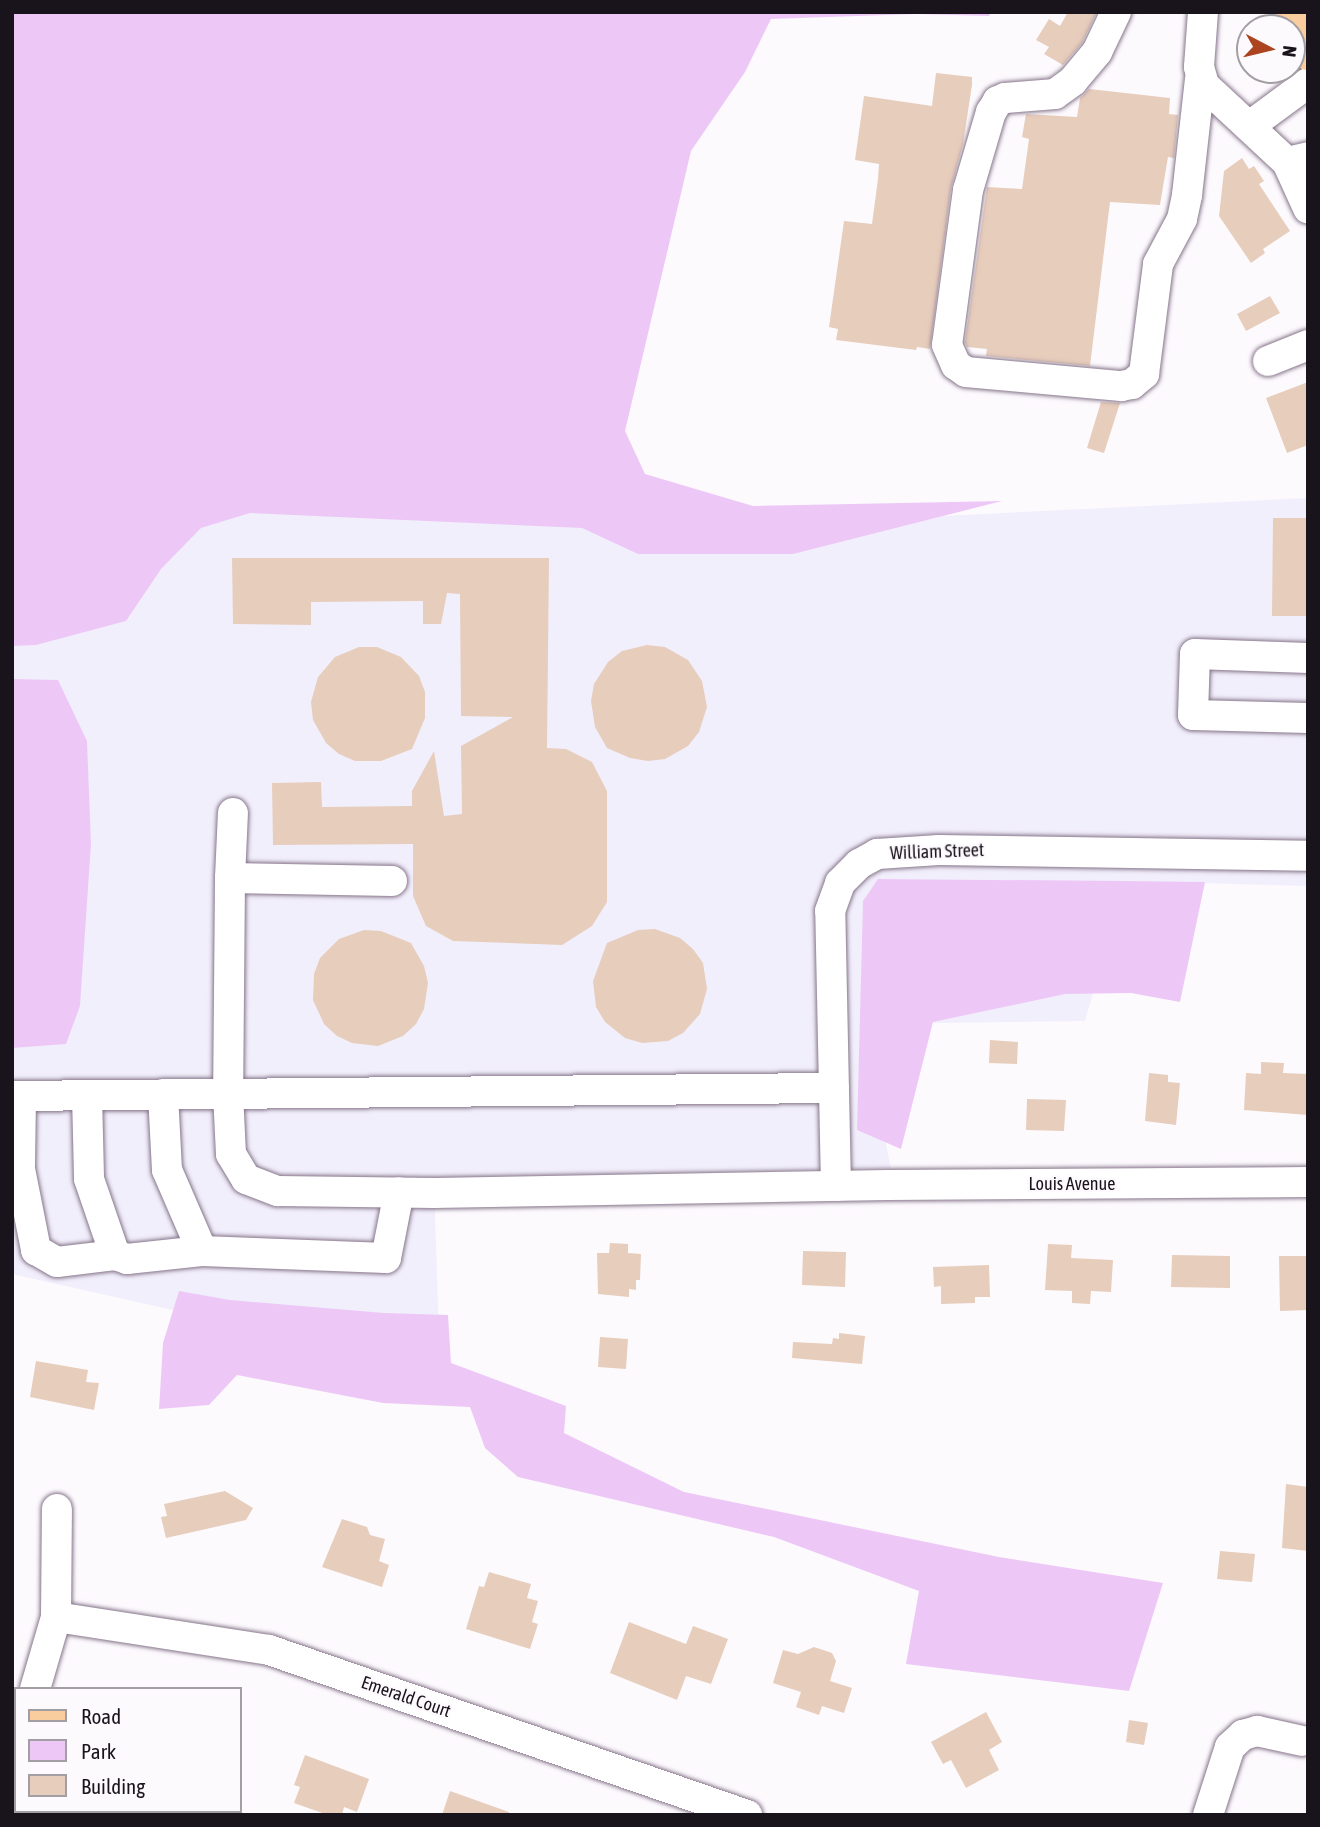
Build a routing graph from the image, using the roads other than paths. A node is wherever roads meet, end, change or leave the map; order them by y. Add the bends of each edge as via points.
1 (1116, 12) edge
2 (1203, 12) edge
3 (1293, 12) edge
4 (1308, 51) edge
5 (1200, 79) junction
6 (1308, 83) edge
7 (1251, 125) junction
8 (1298, 159) edge
9 (1308, 208) edge
10 (1308, 345) edge
11 (1268, 361) dead end
12 (1308, 658) edge
13 (1308, 718) edge
14 (233, 813) dead end
15 (1308, 856) edge
16 (230, 878) junction
17 (392, 881) dead end
18 (834, 1088) junction
19 (228, 1093) junction
20 (163, 1094) junction
21 (87, 1095) junction
22 (17, 1096) edge
23 (1308, 1182) edge
24 (836, 1186) junction
25 (399, 1192) junction
26 (202, 1251) junction
27 (115, 1255) junction
28 (57, 1509) dead end
29 (56, 1617) junction
30 (36, 1687) edge
31 (1302, 1741) dead end
32 (747, 1815) edge
33 (1208, 1815) edge

1 - 5 street via 1097,52 1073,81 1055,94 1005,98 991,112 968,190 947,345 956,365 967,372 1121,386 1144,374 1158,264 1182,219 1187,195
2 - 5 street
3 - 4 main road
5 - 7 street
6 - 7 street
7 - 8 street
8 - 9 street
10 - 11 street
12 - 13 street via 1195,654 1193,715
14 - 16 street, Louis Avenue
15 - 18 street, William Street via 939,850 877,854 840,883 830,911
16 - 17 street
16 - 19 street, Louis Avenue
18 - 19 street
18 - 24 street, William Street
19 - 20 street
19 - 25 street, Louis Avenue via 231,1154 246,1179 278,1191
20 - 21 street
20 - 26 street via 167,1170
21 - 22 street
21 - 27 street via 89,1179
22 - 27 street via 20,1169 36,1250 57,1262
23 - 24 street, Louis Avenue
24 - 25 street, Louis Avenue
25 - 26 street via 386,1258
26 - 27 street via 127,1259
28 - 29 street
29 - 30 street
29 - 32 street, Emerald Court via 269,1650
31 - 33 street via 1257,1731 1243,1735 1230,1747

